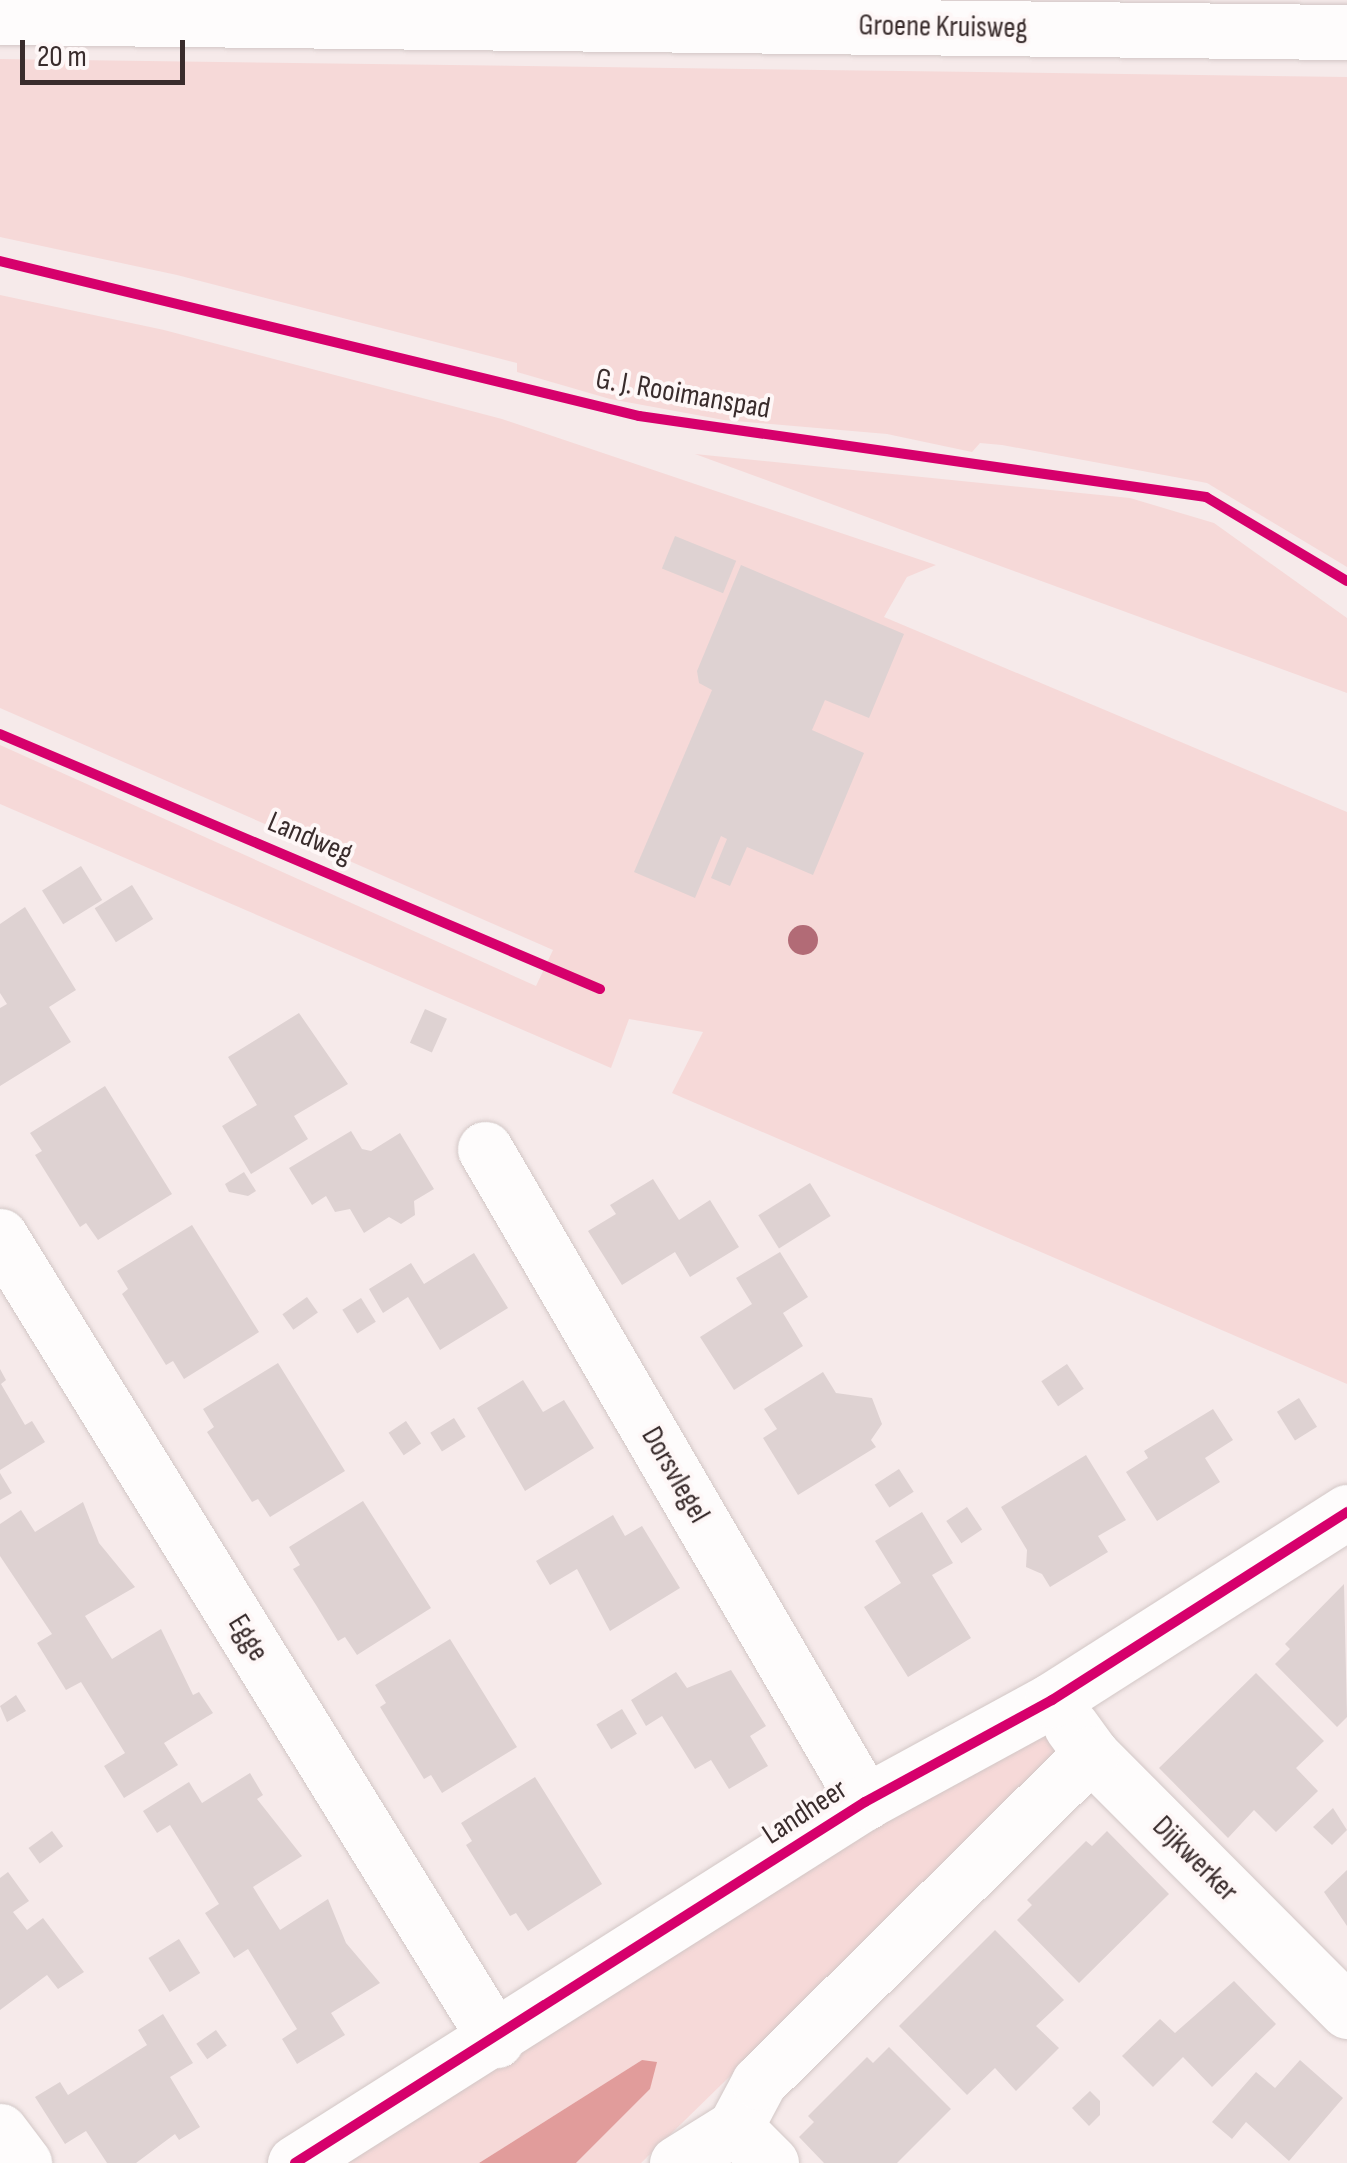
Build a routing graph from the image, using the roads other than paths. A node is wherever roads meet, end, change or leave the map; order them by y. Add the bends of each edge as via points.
1 (0, 18) edge
2 (1347, 32) edge
3 (485, 1148) dead end
4 (0, 1236) edge
5 (1347, 1512) edge
6 (1052, 1700) junction
7 (1091, 1754) junction
8 (866, 1802) junction
9 (1347, 2011) edge
10 (496, 2040) junction
11 (0, 2132) edge
12 (753, 2145) edge
13 (24, 2163) edge
14 (295, 2163) edge
15 (678, 2163) edge

1 - 2 street, Groene Kruisweg
3 - 8 street, Dorsvlegel
4 - 10 street, Egge
5 - 6 street, Landheer
6 - 7 street, Dijkwerker
6 - 8 street, Landheer
7 - 9 street, Dijkwerker
7 - 12 street via 759,2082
8 - 10 street, Landheer
10 - 14 street, Landheer
11 - 13 street
12 - 15 street

